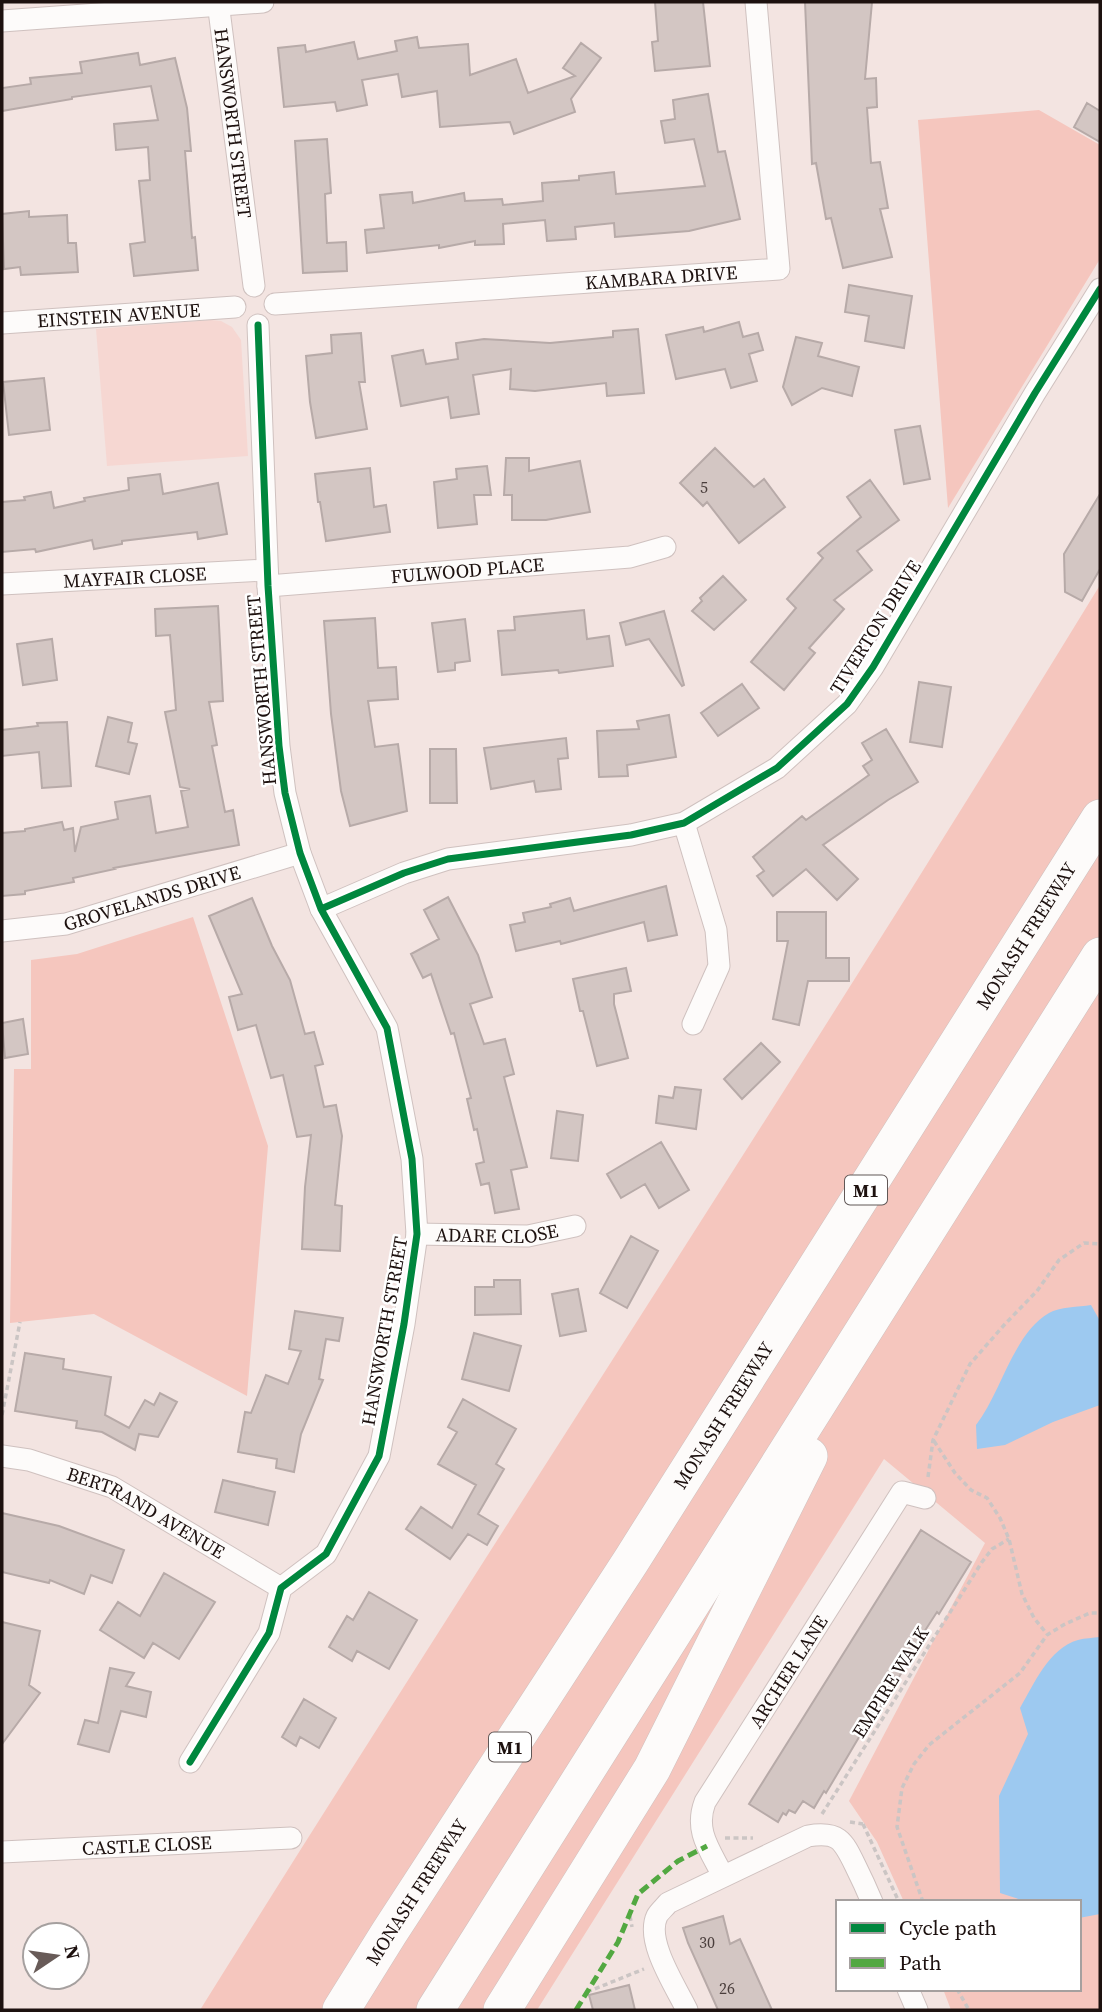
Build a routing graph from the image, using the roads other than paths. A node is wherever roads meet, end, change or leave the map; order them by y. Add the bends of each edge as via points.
1 (263, 2) edge
2 (756, 2) edge
3 (219, 4) edge
4 (2, 21) edge
5 (254, 286) junction
6 (1100, 289) edge
7 (275, 304) junction
8 (234, 307) junction
9 (2, 323) edge
10 (258, 325) junction
11 (665, 547) dead end
12 (267, 578) junction
13 (2, 584) edge
14 (1100, 818) edge
15 (684, 823) junction
16 (300, 853) junction
17 (321, 909) junction
18 (2, 931) edge
19 (1100, 956) edge
20 (693, 1024) dead end
21 (575, 1226) dead end
22 (417, 1234) junction
23 (896, 1279) junction
24 (2, 1457) edge
25 (925, 1498) road end
26 (281, 1588) junction
27 (190, 1762) dead end
28 (291, 1838) dead end
29 (2, 1852) edge
30 (723, 1876) junction
31 (871, 1900) edge
32 (389, 1933) junction
33 (909, 1991) edge
34 (328, 2010) edge
35 (341, 2010) edge
36 (435, 2010) edge
37 (502, 2010) edge
38 (687, 2010) edge
39 (917, 2010) edge

1 - 3 street
2 - 7 street, KAMBARA DRIVE via 779,269
3 - 4 street
3 - 5 street, HANSWORTH STREET
5 - 7 street via 267,290
5 - 8 street via 239,293
6 - 15 street, TIVERTON DRIVE via 873,667 846,704 777,768
7 - 10 street via 270,318
8 - 9 street, EINSTEIN AVENUE
8 - 10 street via 244,323
10 - 12 street, HANSWORTH STREET
11 - 12 street, FULWOOD PLACE via 630,558
12 - 13 street, MAYFAIR CLOSE
12 - 16 street, HANSWORTH STREET via 279,746
14 - 32 highway, MONASH FREEWAY / M1 via 631,1561
15 - 17 street, TIVERTON DRIVE via 631,835 448,859
15 - 20 street via 716,930 719,966
16 - 17 street, HANSWORTH STREET
16 - 18 street, GROVELANDS DRIVE via 66,924
17 - 22 street, HANSWORTH STREET via 387,1028 412,1158
19 - 23 highway
21 - 22 street, ADARE CLOSE via 528,1236
22 - 26 street, HANSWORTH STREET via 379,1456 326,1554
23 - 36 highway
23 - 37 highway via 652,1769
24 - 26 street, BERTRAND AVENUE via 29,1460 111,1487
25 - 30 street, ARCHER LANE via 902,1492 705,1802 700,1816 702,1831
26 - 27 street via 269,1633
28 - 29 street, CASTLE CLOSE
30 - 31 street via 808,1836 834,1836 845,1843
30 - 38 street via 668,1903 657,1916 655,1945
32 - 34 highway
32 - 35 highway, MONASH FREEWAY / M1
33 - 39 street

